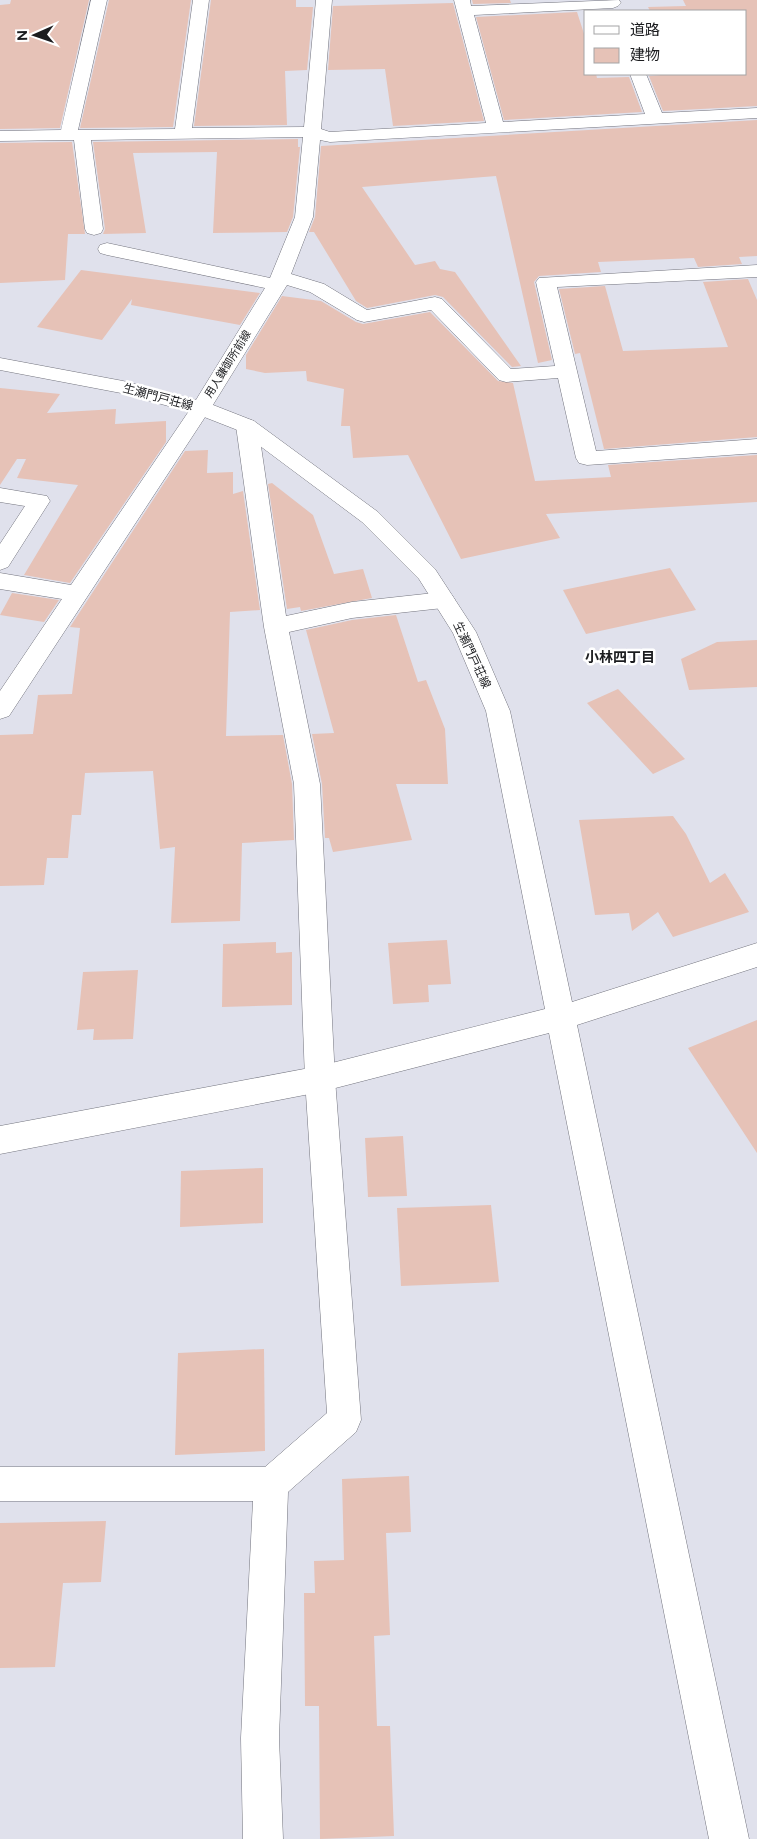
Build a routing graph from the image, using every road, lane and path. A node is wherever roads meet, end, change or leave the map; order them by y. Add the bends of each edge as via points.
1 (99, 0) edge
2 (201, 0) edge
3 (324, 0) edge
4 (463, 5) edge
5 (613, 5) edge
6 (638, 75) edge
7 (757, 113) edge
8 (655, 118) junction
9 (496, 127) junction
10 (311, 132) junction
11 (183, 134) junction
12 (0, 136) edge
13 (75, 136) junction
14 (94, 229) dead end
15 (107, 249) dead end
16 (757, 271) edge
17 (278, 281) junction
18 (0, 364) edge
19 (567, 372) junction
20 (201, 408) junction
21 (247, 426) junction
22 (757, 446) edge
23 (0, 495) edge
24 (0, 562) edge
25 (0, 581) edge
26 (77, 594) junction
27 (443, 600) junction
28 (276, 626) junction
29 (0, 710) edge
30 (757, 955) edge
31 (559, 1018) junction
32 (320, 1079) junction
33 (0, 1140) edge
34 (0, 1484) edge
35 (270, 1484) junction
36 (263, 1839) edge
37 (729, 1839) edge

1 - 13 street
2 - 11 street
3 - 10 street, 用人鎌御所前線
4 - 5 street
4 - 9 street
6 - 8 street
7 - 8 street
8 - 9 street
9 - 10 street via 330,137
10 - 11 street
10 - 17 street, 用人鎌御所前線 via 304,218
11 - 13 street
12 - 13 street
13 - 14 street
15 - 17 street
16 - 19 street via 546,282
17 - 19 street via 317,288 364,316 435,304 506,376
17 - 20 street, 用人鎌御所前線
18 - 20 street, 生瀬門戸荘線 via 123,387
19 - 22 street via 587,458
20 - 21 street, 生瀬門戸荘線
20 - 26 street, 用人鎌御所前線
21 - 27 street, 生瀬門戸荘線 via 370,517 427,574
21 - 28 street
23 - 24 street via 40,501
25 - 26 street
26 - 29 street, 用人鎌御所前線
27 - 28 street via 352,610
27 - 31 street, 生瀬門戸荘線 via 464,632 498,711
28 - 32 street via 307,784
30 - 31 street
31 - 32 street
31 - 37 street, 生瀬門戸荘線
32 - 33 street
32 - 35 street via 344,1420
34 - 35 street
35 - 36 street via 260,1738

